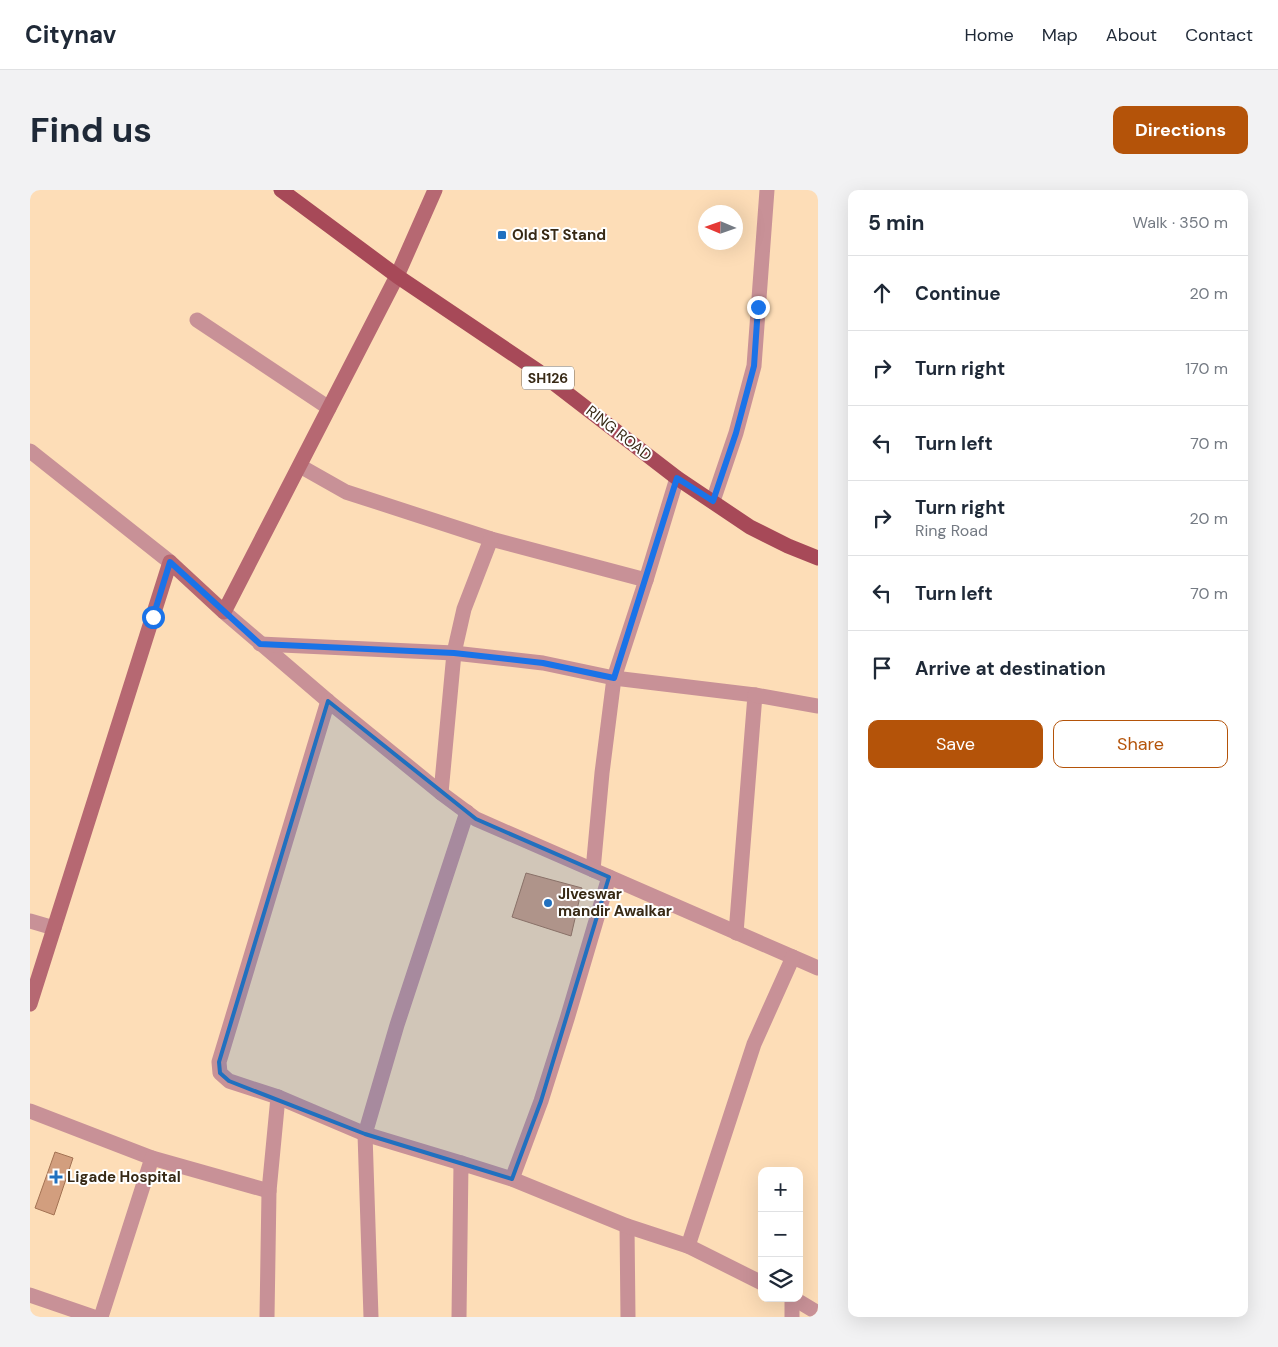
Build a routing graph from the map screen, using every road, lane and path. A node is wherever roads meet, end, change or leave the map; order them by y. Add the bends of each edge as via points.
1 (281, 190) edge
2 (435, 190) edge
3 (767, 190) edge
4 (396, 276) junction
5 (197, 320) dead end
6 (329, 408) junction
7 (30, 451) edge
8 (300, 466) junction
9 (677, 478) junction
10 (713, 501) junction
11 (491, 539) junction
12 (818, 558) edge
13 (170, 562) junction
14 (646, 580) junction
15 (224, 612) junction
16 (260, 644) junction
17 (454, 653) junction
18 (614, 678) junction
19 (755, 695) junction
20 (328, 700) junction
21 (818, 706) edge
22 (441, 792) junction
23 (467, 812) junction
24 (593, 870) junction
25 (609, 877) junction
26 (30, 921) edge
27 (54, 928) junction
28 (736, 933) junction
29 (793, 957) junction
30 (818, 968) edge
31 (30, 1004) edge
32 (278, 1097) junction
33 (30, 1111) edge
34 (365, 1134) junction
35 (152, 1158) junction
36 (461, 1163) junction
37 (512, 1179) junction
38 (269, 1192) junction
39 (627, 1226) junction
40 (688, 1246) junction
41 (758, 1281) edge
42 (30, 1295) edge
43 (793, 1302) edge
44 (800, 1302) edge
45 (818, 1313) edge
46 (94, 1317) edge
47 (101, 1317) edge
48 (267, 1317) edge
49 (371, 1317) edge
50 (459, 1317) edge
51 (628, 1317) edge
52 (792, 1317) edge

1 - 4 main road, RING ROAD / SH126
2 - 4 street
3 - 10 street via 754,366
4 - 6 street
4 - 9 main road, RING ROAD / SH126 via 538,371
5 - 6 street
6 - 8 street
7 - 13 street
8 - 11 street via 346,492
8 - 15 street
9 - 10 main road, RING ROAD / SH126
9 - 14 street
10 - 12 main road, RING ROAD / SH126 via 750,527
11 - 14 street
11 - 17 street via 464,609
13 - 15 street
13 - 27 street
14 - 18 street
15 - 16 street
16 - 17 street
16 - 20 street
17 - 18 street via 543,663
17 - 22 street
18 - 19 street
18 - 24 street
19 - 21 street
19 - 28 street
20 - 22 street
20 - 32 street via 219,1062 220,1073 229,1081
22 - 23 street
23 - 24 street via 476,819
23 - 34 street
24 - 25 street
25 - 28 street
25 - 37 street via 546,1083
26 - 27 street
27 - 31 street
28 - 29 street
29 - 30 street
29 - 40 street via 754,1044
32 - 34 street
32 - 38 street
33 - 35 street
34 - 36 street
34 - 49 street
35 - 38 street
35 - 47 street
36 - 37 street
36 - 50 street
37 - 39 street
38 - 48 street
39 - 40 street
39 - 51 street
40 - 41 street
42 - 46 street
43 - 52 street
44 - 45 street

